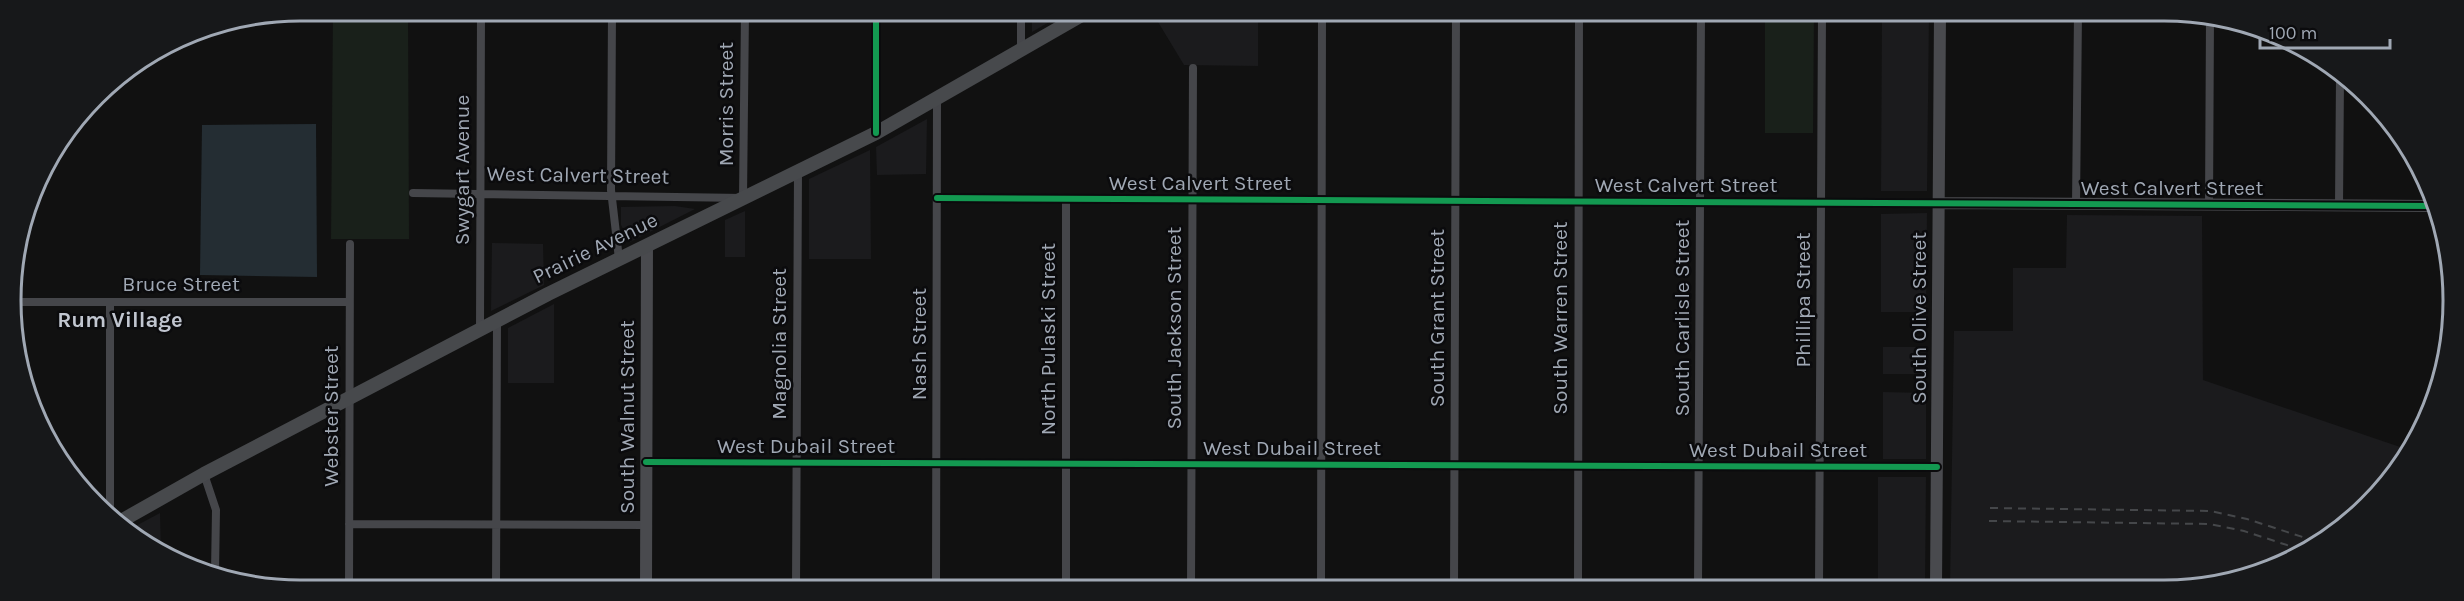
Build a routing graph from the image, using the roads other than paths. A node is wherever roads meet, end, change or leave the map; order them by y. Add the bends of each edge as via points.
1 (481, 21) edge
2 (612, 21) edge
3 (745, 21) edge
4 (876, 21) edge
5 (1021, 21) edge
6 (1071, 21) edge
7 (1323, 21) edge
8 (1456, 21) edge
9 (1579, 21) edge
10 (1701, 21) edge
11 (1822, 21) edge
12 (1940, 21) edge
13 (2078, 21) edge
14 (2210, 25) edge
15 (1021, 50) junction
16 (1192, 68) dead end
17 (2340, 84) edge
18 (937, 99) junction
19 (876, 133) junction
20 (798, 171) junction
21 (413, 193) dead end
22 (480, 193) junction
23 (611, 195) junction
24 (743, 198) junction
25 (937, 198) junction
26 (1066, 199) junction
27 (1192, 199) junction
28 (1322, 200) junction
29 (1455, 201) junction
30 (1579, 201) junction
31 (1700, 202) junction
32 (1821, 203) junction
33 (1939, 203) junction
34 (2076, 204) junction
35 (2209, 205) junction
36 (2339, 206) junction
37 (2426, 206) edge
38 (350, 244) dead end
39 (647, 245) junction
40 (619, 259) junction
41 (21, 302) edge
42 (110, 302) junction
43 (349, 302) junction
44 (496, 321) junction
45 (480, 330) junction
46 (349, 398) junction
47 (646, 462) junction
48 (797, 463) junction
49 (936, 463) junction
50 (1066, 464) junction
51 (1191, 464) junction
52 (1321, 464) junction
53 (1578, 465) junction
54 (1455, 466) junction
55 (1699, 466) junction
56 (1820, 466) junction
57 (1937, 467) junction
58 (204, 474) junction
59 (110, 505) edge
60 (125, 518) edge
61 (350, 524) junction
62 (496, 524) junction
63 (646, 525) junction
64 (215, 566) edge
65 (349, 580) edge
66 (496, 580) edge
67 (646, 580) edge
68 (796, 580) edge
69 (936, 580) edge
70 (1066, 580) edge
71 (1191, 580) edge
72 (1321, 580) edge
73 (1454, 580) edge
74 (1578, 580) edge
75 (1698, 580) edge
76 (1819, 580) edge
77 (1936, 580) edge

1 - 22 street, Swygart Avenue
2 - 23 street
3 - 24 street, Morris Street
4 - 19 street
5 - 15 street
6 - 15 main road, Prairie Avenue
7 - 28 street
8 - 29 street, South Grant Street
9 - 30 street, South Warren Street
10 - 31 street, South Carlisle Street
11 - 32 street, Phillipa Street
12 - 33 street, South Olive Street
13 - 34 street
14 - 35 street
15 - 18 main road, Prairie Avenue
16 - 27 street, South Jackson Street
17 - 36 street
18 - 19 main road, Prairie Avenue
18 - 25 street, Nash Street
19 - 20 main road, Prairie Avenue
20 - 24 main road, Prairie Avenue
20 - 48 street, Magnolia Street
21 - 22 street, West Calvert Street
22 - 23 street, West Calvert Street
22 - 45 street, Swygart Avenue
23 - 24 street, West Calvert Street
23 - 40 street
24 - 39 main road, Prairie Avenue
25 - 26 street, West Calvert Street
25 - 49 street, Nash Street
26 - 27 street, West Calvert Street
26 - 50 street, North Pulaski Street
27 - 28 street, West Calvert Street
27 - 51 street, South Jackson Street
28 - 29 street, West Calvert Street
28 - 52 street
29 - 30 street, West Calvert Street
29 - 54 street, South Grant Street
30 - 31 street, West Calvert Street
30 - 53 street, South Warren Street
31 - 32 street, West Calvert Street
31 - 55 street, South Carlisle Street
32 - 33 street, West Calvert Street
32 - 56 street, Phillipa Street
33 - 34 street, West Calvert Street
33 - 57 street, South Olive Street
34 - 35 street, West Calvert Street
35 - 36 street, West Calvert Street
36 - 37 street, West Calvert Street
38 - 43 street, Webster Street
39 - 40 main road, Prairie Avenue
39 - 47 street, South Walnut Street
40 - 44 main road, Prairie Avenue
41 - 42 street, Bruce Street
42 - 43 street, Bruce Street
42 - 59 street
43 - 46 street, Webster Street
44 - 45 main road, Prairie Avenue
44 - 62 street
45 - 46 main road, Prairie Avenue
46 - 58 main road, Prairie Avenue
46 - 61 street, Webster Street
47 - 48 street, West Dubail Street
47 - 63 street, South Walnut Street
48 - 49 street, West Dubail Street
48 - 68 street, Magnolia Street
49 - 50 street, West Dubail Street
49 - 69 street, Nash Street
50 - 51 street, West Dubail Street
50 - 70 street, North Pulaski Street
51 - 52 street, West Dubail Street
51 - 71 street, South Jackson Street
52 - 54 street, West Dubail Street
52 - 72 street
53 - 54 street, West Dubail Street
53 - 55 street, West Dubail Street
53 - 74 street, South Warren Street
54 - 73 street, South Grant Street
55 - 56 street, West Dubail Street
55 - 75 street, South Carlisle Street
56 - 57 street, West Dubail Street
56 - 76 street, Phillipa Street
57 - 77 street, South Olive Street
58 - 60 main road, Prairie Avenue
58 - 64 street via 216,510
61 - 62 street
61 - 65 street, Webster Street
62 - 63 street
62 - 66 street
63 - 67 street, South Walnut Street

